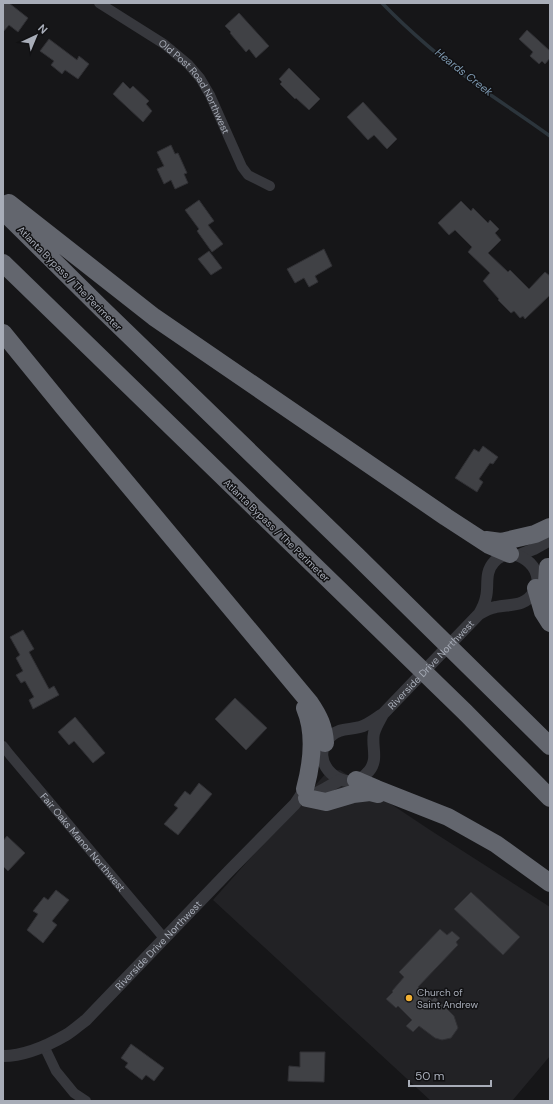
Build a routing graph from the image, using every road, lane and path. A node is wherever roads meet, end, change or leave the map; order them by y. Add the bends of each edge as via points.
1 (99, 3) edge
2 (270, 186) dead end
3 (3, 199) edge
4 (3, 211) edge
5 (3, 263) edge
6 (3, 333) edge
7 (550, 527) edge
8 (480, 539) junction
9 (550, 540) edge
10 (514, 555) junction
11 (549, 565) edge
12 (541, 590) edge
13 (476, 617) junction
14 (550, 623) edge
15 (296, 686) junction
16 (383, 714) junction
17 (3, 746) edge
18 (550, 746) edge
19 (324, 751) junction
20 (348, 780) junction
21 (302, 797) junction
22 (397, 797) junction
23 (550, 798) edge
24 (550, 883) edge
25 (164, 938) junction
26 (44, 1046) junction
27 (3, 1056) edge
28 (86, 1101) edge

1 - 2 street, Old Post Road Northwest via 164,44 188,64 210,95 242,167 248,174
3 - 8 highway via 154,317
4 - 18 highway, Atlanta Bypass / The Perimeter
5 - 23 highway, Atlanta Bypass / The Perimeter via 465,712
6 - 15 highway
7 - 8 highway via 535,534 501,542
8 - 10 highway
9 - 10 street via 534,549
10 - 12 street via 526,558 531,563
10 - 13 street, Riverside Drive Northwest via 502,556 490,567 484,605
11 - 12 highway via 547,583
12 - 13 street, Riverside Drive Northwest via 524,602 495,607
12 - 14 highway via 543,612
13 - 16 street, Riverside Drive Northwest
15 - 19 highway via 317,713 322,724
15 - 21 highway via 311,731 312,751
16 - 19 street, Riverside Drive Northwest via 368,724 335,733 329,737
16 - 20 street, Riverside Drive Northwest via 374,734 373,764 364,776
17 - 25 street, Fair Oaks Manor Northwest
19 - 20 street via 328,771 332,775
19 - 21 street, Riverside Drive Northwest
20 - 21 street, Riverside Drive Northwest
20 - 22 highway
21 - 22 highway via 326,802 370,792
21 - 25 street, Riverside Drive Northwest
22 - 24 highway via 448,817 496,844
25 - 26 street, Riverside Drive Northwest via 86,1020 66,1035
26 - 27 street, Riverside Drive Northwest via 24,1053
26 - 28 street via 56,1071 74,1093

